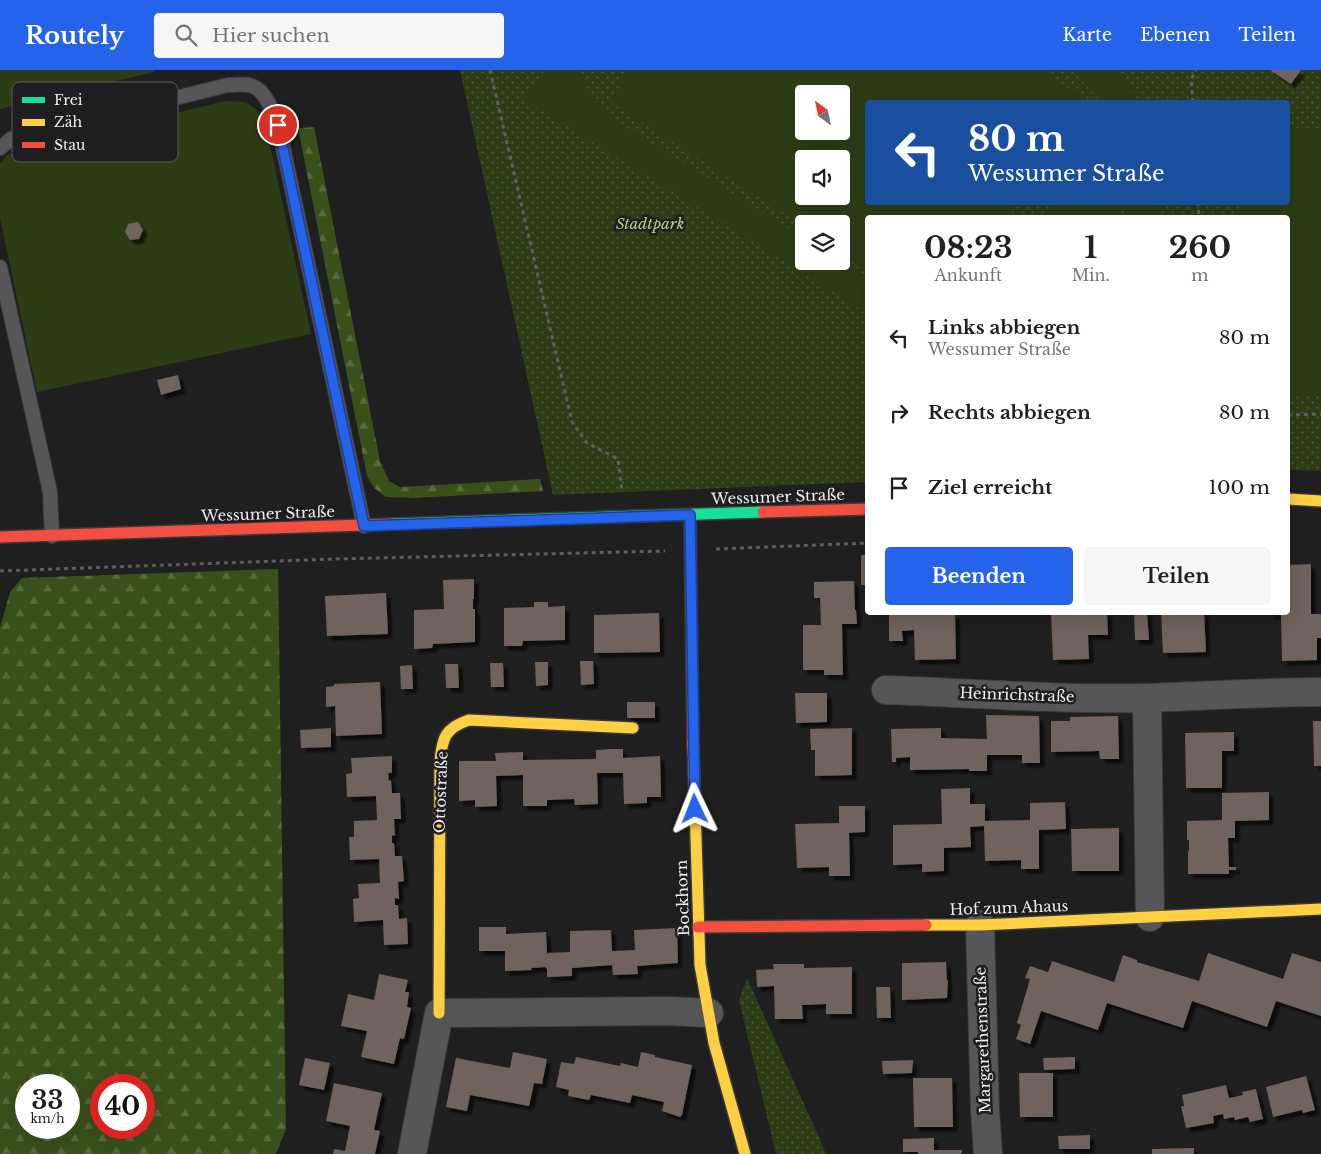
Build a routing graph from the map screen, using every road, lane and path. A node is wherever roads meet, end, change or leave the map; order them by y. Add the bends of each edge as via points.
1 (490, 70) edge
2 (1196, 70) edge
3 (178, 98) edge
4 (1193, 100) edge
5 (12, 139) edge
6 (0, 148) edge
7 (0, 267) edge
8 (1321, 414) edge
9 (1290, 415) edge
10 (1290, 499) edge
11 (1321, 501) edge
12 (865, 509) edge
13 (690, 515) junction
14 (626, 517) junction
15 (364, 526) junction
16 (52, 536) junction
17 (0, 537) edge
18 (865, 543) edge
19 (690, 551) junction
20 (0, 571) edge
21 (886, 690) dead end
22 (1321, 692) edge
23 (1147, 698) junction
24 (633, 728) dead end
25 (1321, 909) edge
26 (1150, 917) junction
27 (980, 925) junction
28 (698, 927) junction
29 (439, 1013) junction
30 (708, 1013) junction
31 (412, 1154) edge
32 (745, 1154) edge
33 (988, 1154) edge

1 - 14 path via 572,422 587,443 618,459
2 - 4 path via 1191,80
3 - 15 lane via 228,85 250,85 263,94 274,112
5 - 6 lane
7 - 16 lane via 50,492
8 - 9 path
10 - 11 street
12 - 13 street, Wessumer Straße
13 - 14 street, Wessumer Straße
13 - 19 street, Bockhorn
14 - 15 street, Wessumer Straße
15 - 16 street, Wessumer Straße
16 - 17 street, Wessumer Straße
18 - 19 path
19 - 20 path via 324,559
19 - 28 street, Bockhorn
21 - 23 street, Heinrichstraße
22 - 23 street, Heinrichstraße
23 - 26 street
24 - 29 street, Ottostraße via 470,720 455,724 446,733 440,762
25 - 26 street, Hof zum Ahaus
26 - 27 street, Hof zum Ahaus
27 - 28 street, Hof zum Ahaus
27 - 33 street, Margarethenstraße
28 - 30 street, Bockhorn
29 - 30 street
29 - 31 street, Ottostraße
30 - 32 street, Bockhorn

